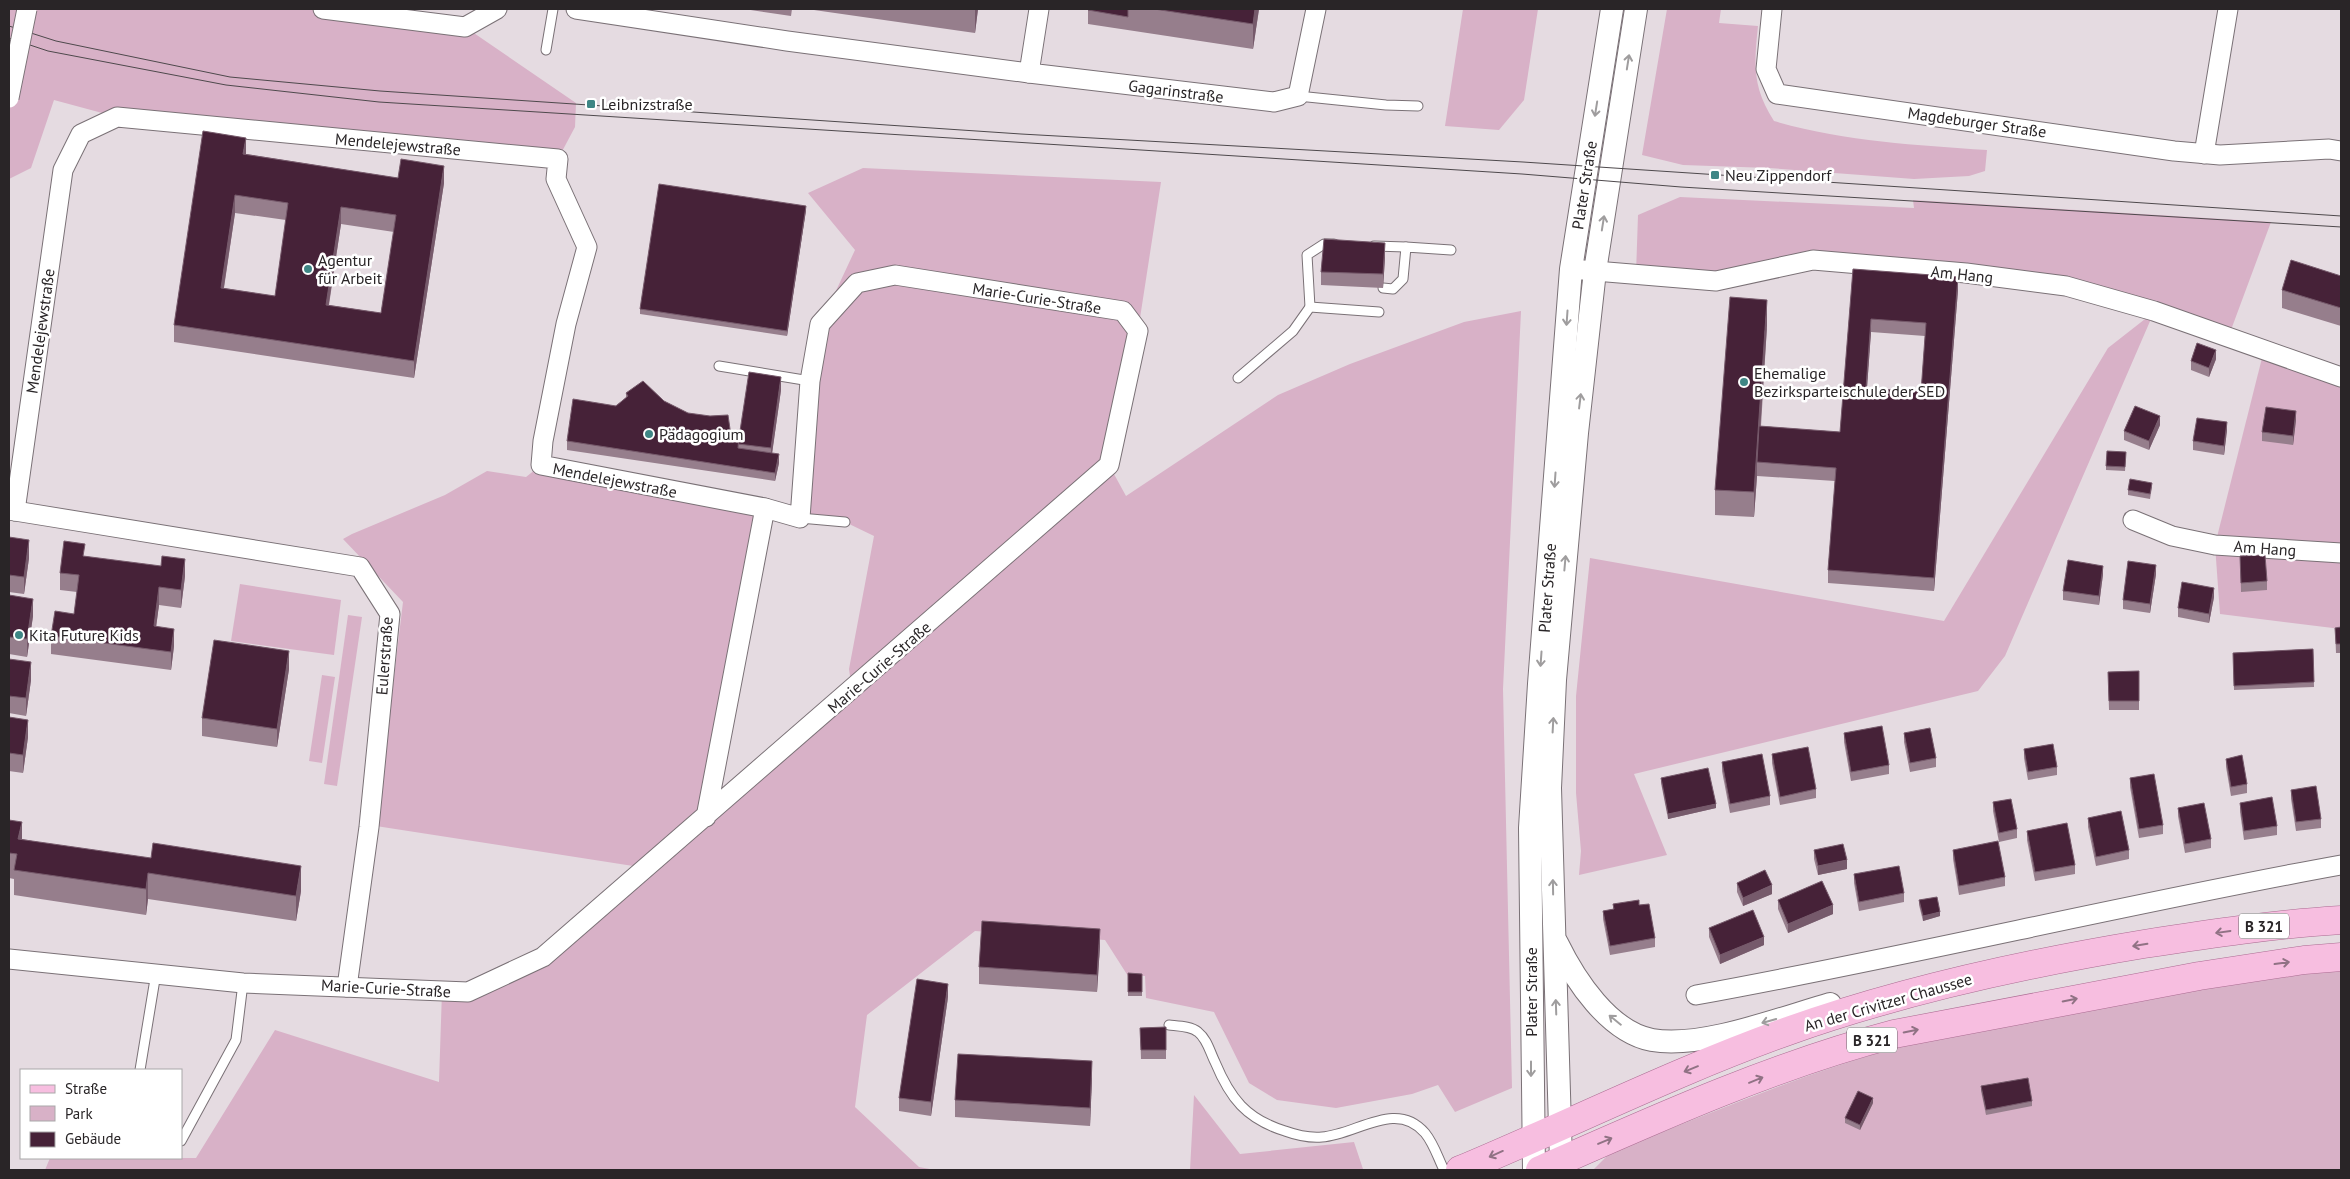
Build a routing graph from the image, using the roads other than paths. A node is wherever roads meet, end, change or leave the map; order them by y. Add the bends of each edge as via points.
1 (27, 9) edge
2 (323, 9) edge
3 (497, 9) edge
4 (553, 9) edge
5 (576, 9) edge
6 (1039, 9) edge
7 (1316, 9) edge
8 (1612, 9) edge
9 (1636, 9) edge
10 (1772, 9) edge
11 (2228, 9) edge
12 (546, 50) dead end
13 (1029, 74) junction
14 (1298, 96) junction
15 (9, 98) edge
16 (1418, 106) dead end
17 (2341, 151) edge
18 (2204, 154) junction
19 (1342, 244) edge
20 (1360, 245) edge
21 (1406, 247) junction
22 (1452, 250) dead end
23 (1571, 269) junction
24 (1595, 271) junction
25 (1383, 288) edge
26 (1310, 307) junction
27 (1378, 312) dead end
28 (719, 366) dead end
29 (2341, 377) edge
30 (1238, 378) dead end
31 (810, 381) junction
32 (764, 508) junction
33 (12, 511) edge
34 (800, 518) junction
35 (2133, 520) dead end
36 (845, 522) dead end
37 (2341, 553) edge
38 (706, 817) junction
39 (2341, 865) edge
40 (2341, 920) edge
41 (1554, 936) junction
42 (2073, 956) junction
43 (2341, 957) edge
44 (9, 959) edge
45 (156, 973) junction
46 (243, 983) junction
47 (348, 987) junction
48 (1696, 995) dead end
49 (1169, 1025) dead end
50 (140, 1069) edge
51 (1560, 1126) junction
52 (1533, 1138) junction
53 (182, 1139) edge
54 (1554, 1167) edge
55 (1444, 1170) edge
56 (1460, 1170) edge
57 (1534, 1170) edge

1 - 15 street, bridge
2 - 3 street via 465,26
4 - 12 lane
5 - 13 street
6 - 13 street
7 - 14 street
8 -> 23 street, Plater Straße
24 -> 9 street, Plater Straße
10 - 18 street, Magdeburger Straße via 1766,69 1777,94
11 - 18 street
13 - 14 street, Gagarinstraße via 1274,102
14 - 16 lane
17 - 18 street, Magdeburger Straße
19 - 26 lane via 1324,244 1308,255
20 - 21 lane
21 - 22 lane
21 - 25 lane via 1403,279 1393,288
23 - 24 street, Am Hang
23 -> 52 street, Plater Straße via 1530,828
24 - 29 street, Am Hang via 1716,281 1813,260 1966,273 2066,286 2154,312
41 -> 24 street, Plater Straße via 1550,788 1555,680
26 - 27 lane
26 - 30 lane via 1294,331
28 - 31 lane
31 - 34 street, Marie-Curie-Straße
31 - 38 street, Marie-Curie-Straße via 820,324 857,283 895,275 1123,311 1138,332 1109,465
32 - 33 street, Mendelejewstraße via 541,465 566,324 587,247 556,179 558,159 117,117 81,134 63,170
32 - 34 street
32 - 38 street
33 - 47 street, Eulerstraße via 360,567 390,614 369,827
34 - 36 lane
35 - 37 street, Am Hang via 2172,536 2215,545
38 - 47 street, Marie-Curie-Straße via 543,957 527,965 468,992
39 - 48 street via 2234,884
40 -> 42 main road, An der Crivitzer Chaussee / B 321 via 2265,926
42 -> 41 street, B 321 via 2012,960 1960,971 1703,1040 1678,1041 1653,1040 1635,1034 1613,1019 1581,986
51 -> 41 street, Plater Straße
42 -> 51 main road, An der Crivitzer Chaussee / B 321 via 1857,1008 1691,1069
54 -> 43 main road, An der Crivitzer Chaussee / B 321 via 1770,1074 1869,1041 2199,976
44 - 45 street, Marie-Curie-Straße
45 - 46 street, Marie-Curie-Straße
45 - 50 lane
46 - 47 street, Marie-Curie-Straße
46 - 53 lane via 236,1040
49 - 55 lane via 1190,1028 1199,1033 1229,1092 1243,1109 1266,1124 1302,1136 1323,1137 1387,1118 1404,1119 1423,1131
51 - 52 main road, An der Crivitzer Chaussee / B 321
51 - 54 street, Plater Straße
52 -> 56 main road, An der Crivitzer Chaussee / B 321
52 - 57 street, Plater Straße

